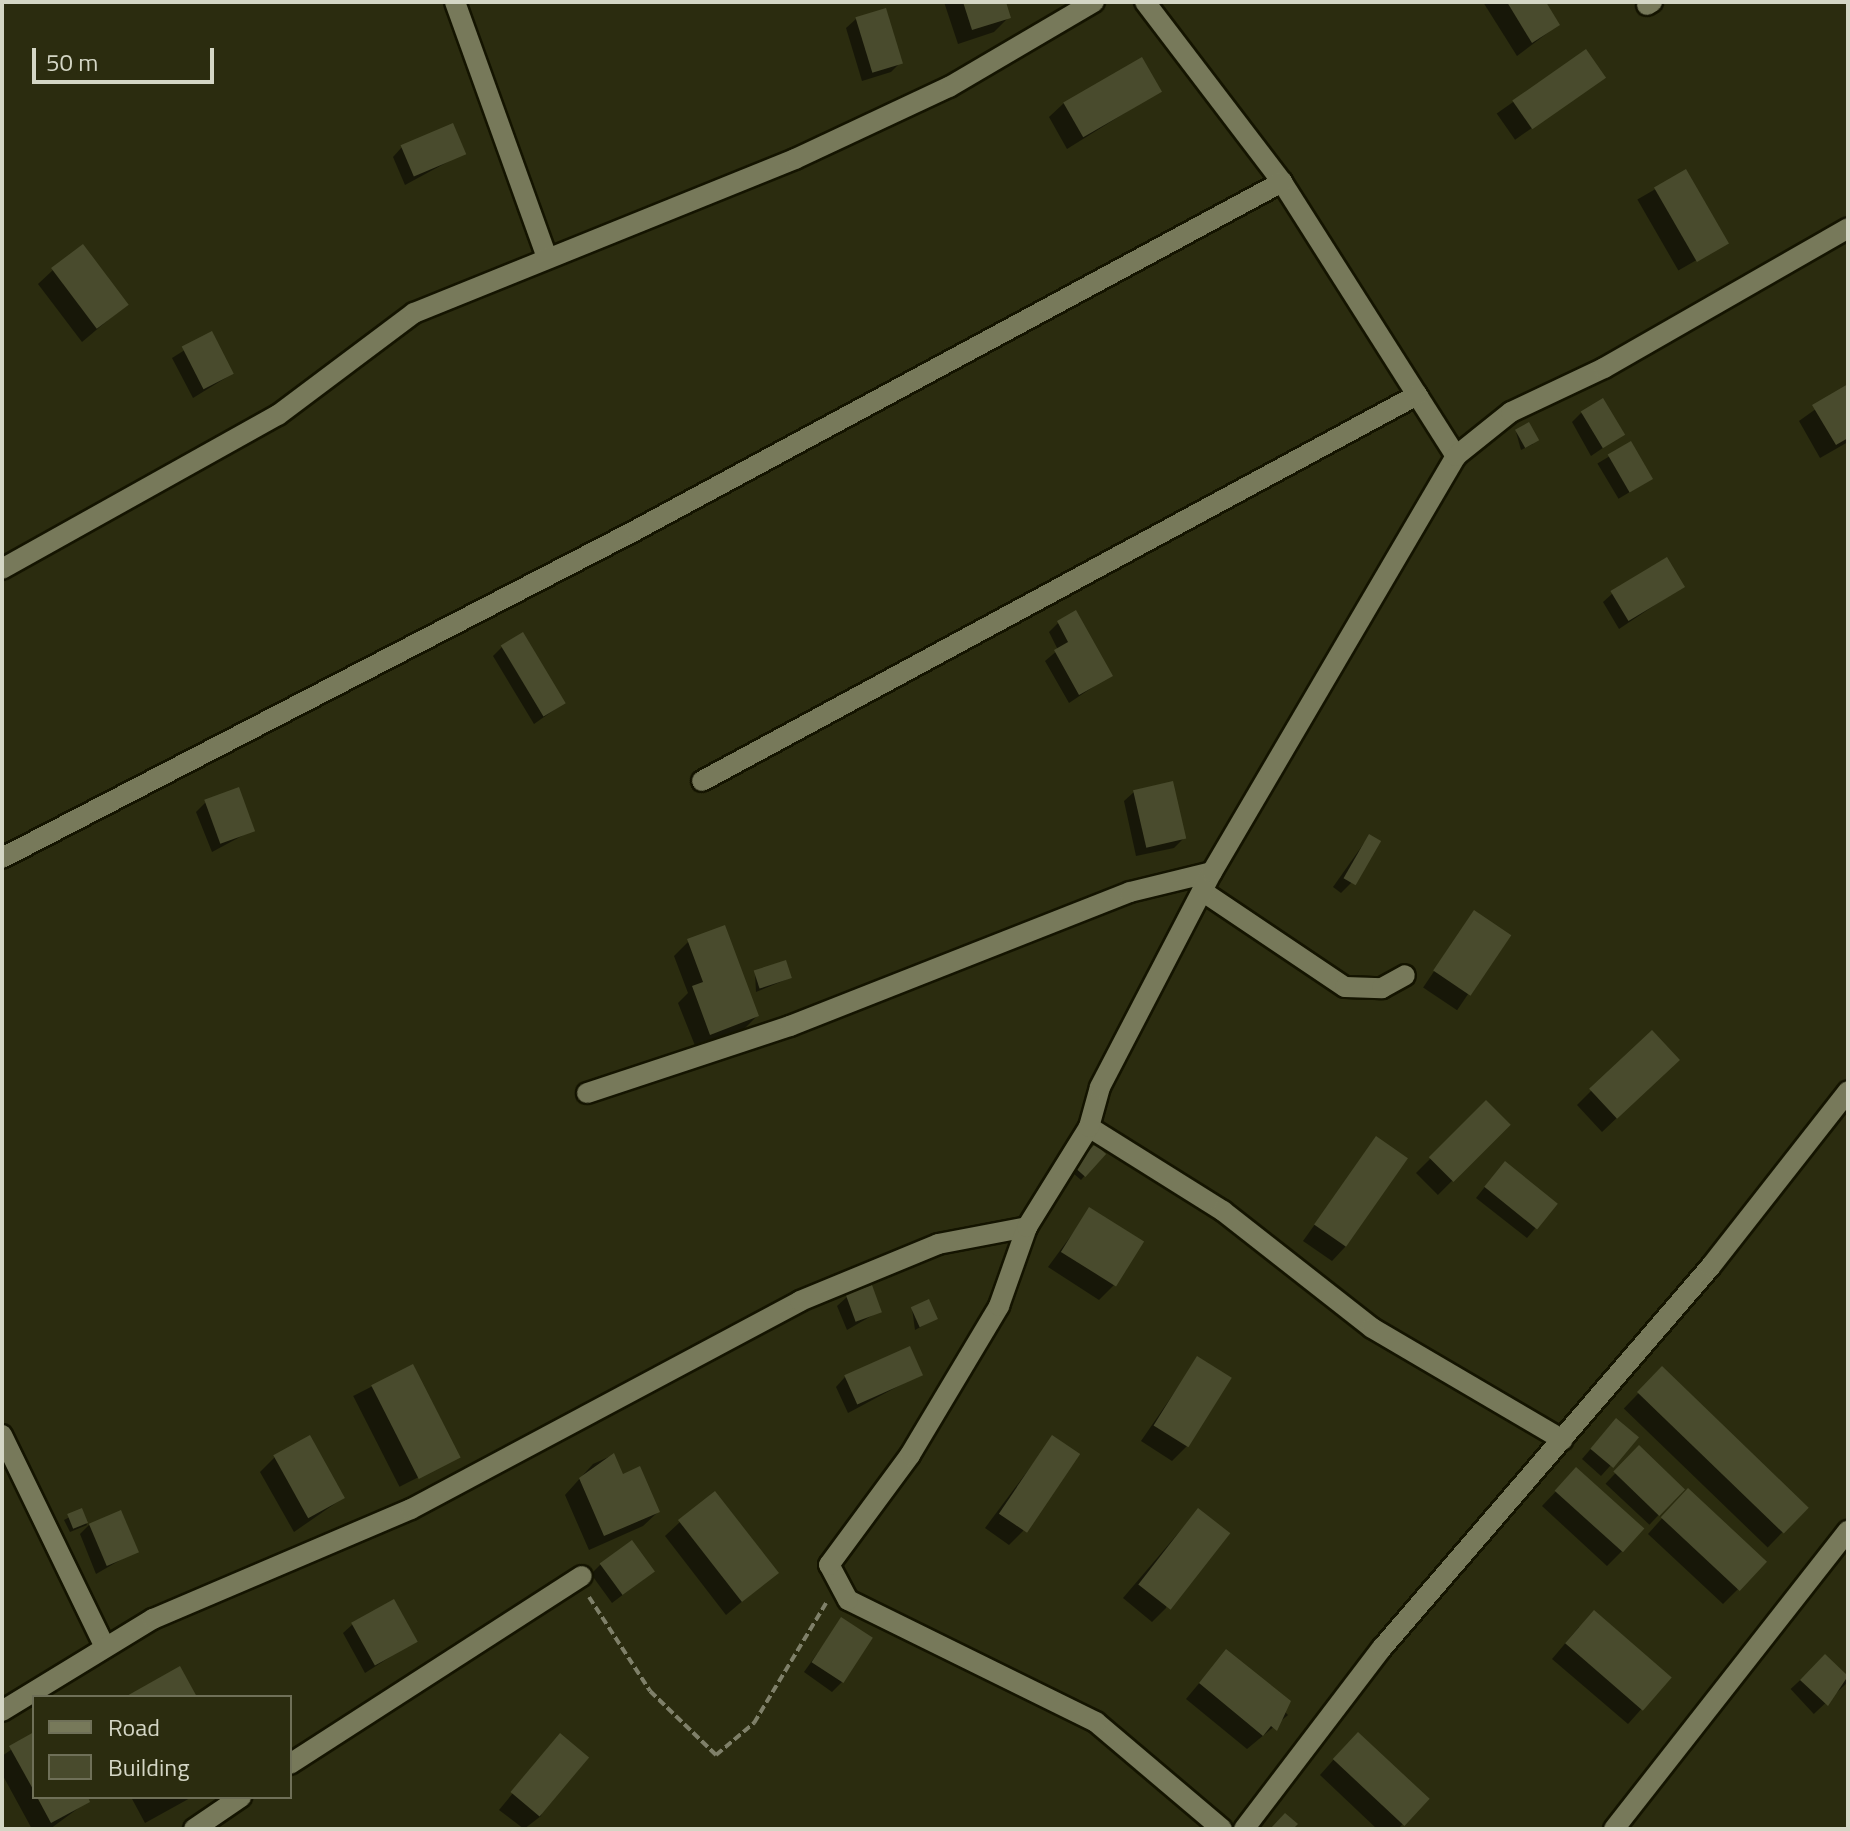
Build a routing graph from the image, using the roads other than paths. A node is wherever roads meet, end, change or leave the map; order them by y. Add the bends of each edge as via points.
1 (455, 2) edge
2 (1094, 2) edge
3 (1145, 2) edge
4 (1282, 182) junction
5 (1848, 228) edge
6 (547, 258) junction
7 (1417, 395) junction
8 (1456, 456) junction
9 (2, 569) edge
10 (702, 781) dead end
11 (2, 858) edge
12 (1212, 872) junction
13 (1202, 891) junction
14 (1405, 975) dead end
15 (1848, 1091) edge
16 (587, 1093) dead end
17 (1089, 1127) junction
18 (1027, 1227) junction
19 (2, 1435) edge
20 (1563, 1440) junction
21 (1848, 1531) edge
22 (582, 1576) road end
23 (105, 1647) junction
24 (2, 1711) edge
25 (292, 1763) edge
26 (238, 1799) edge
27 (194, 1829) edge
28 (1222, 1829) edge
29 (1244, 1829) edge
30 (1614, 1829) edge

1 - 6 street
2 - 6 street via 949,87 809,152
3 - 4 street
4 - 7 street
4 - 11 street via 636,530
5 - 8 street via 1604,368 1511,412
6 - 9 street via 414,313 278,415
7 - 8 street
7 - 10 street
8 - 12 street
12 - 13 street
12 - 16 street via 1130,892 805,1021
13 - 14 street via 1345,987 1382,988
13 - 17 street via 1100,1087
15 - 20 street
17 - 18 street
17 - 20 street via 1223,1211 1372,1328
18 - 23 street via 938,1244 800,1301 476,1476
18 - 28 street via 999,1306 910,1455 841,1541 829,1565 835,1587 848,1600 1096,1722
19 - 23 street
20 - 29 street via 1382,1648
21 - 30 street
22 - 25 street
23 - 24 street
26 - 27 street

